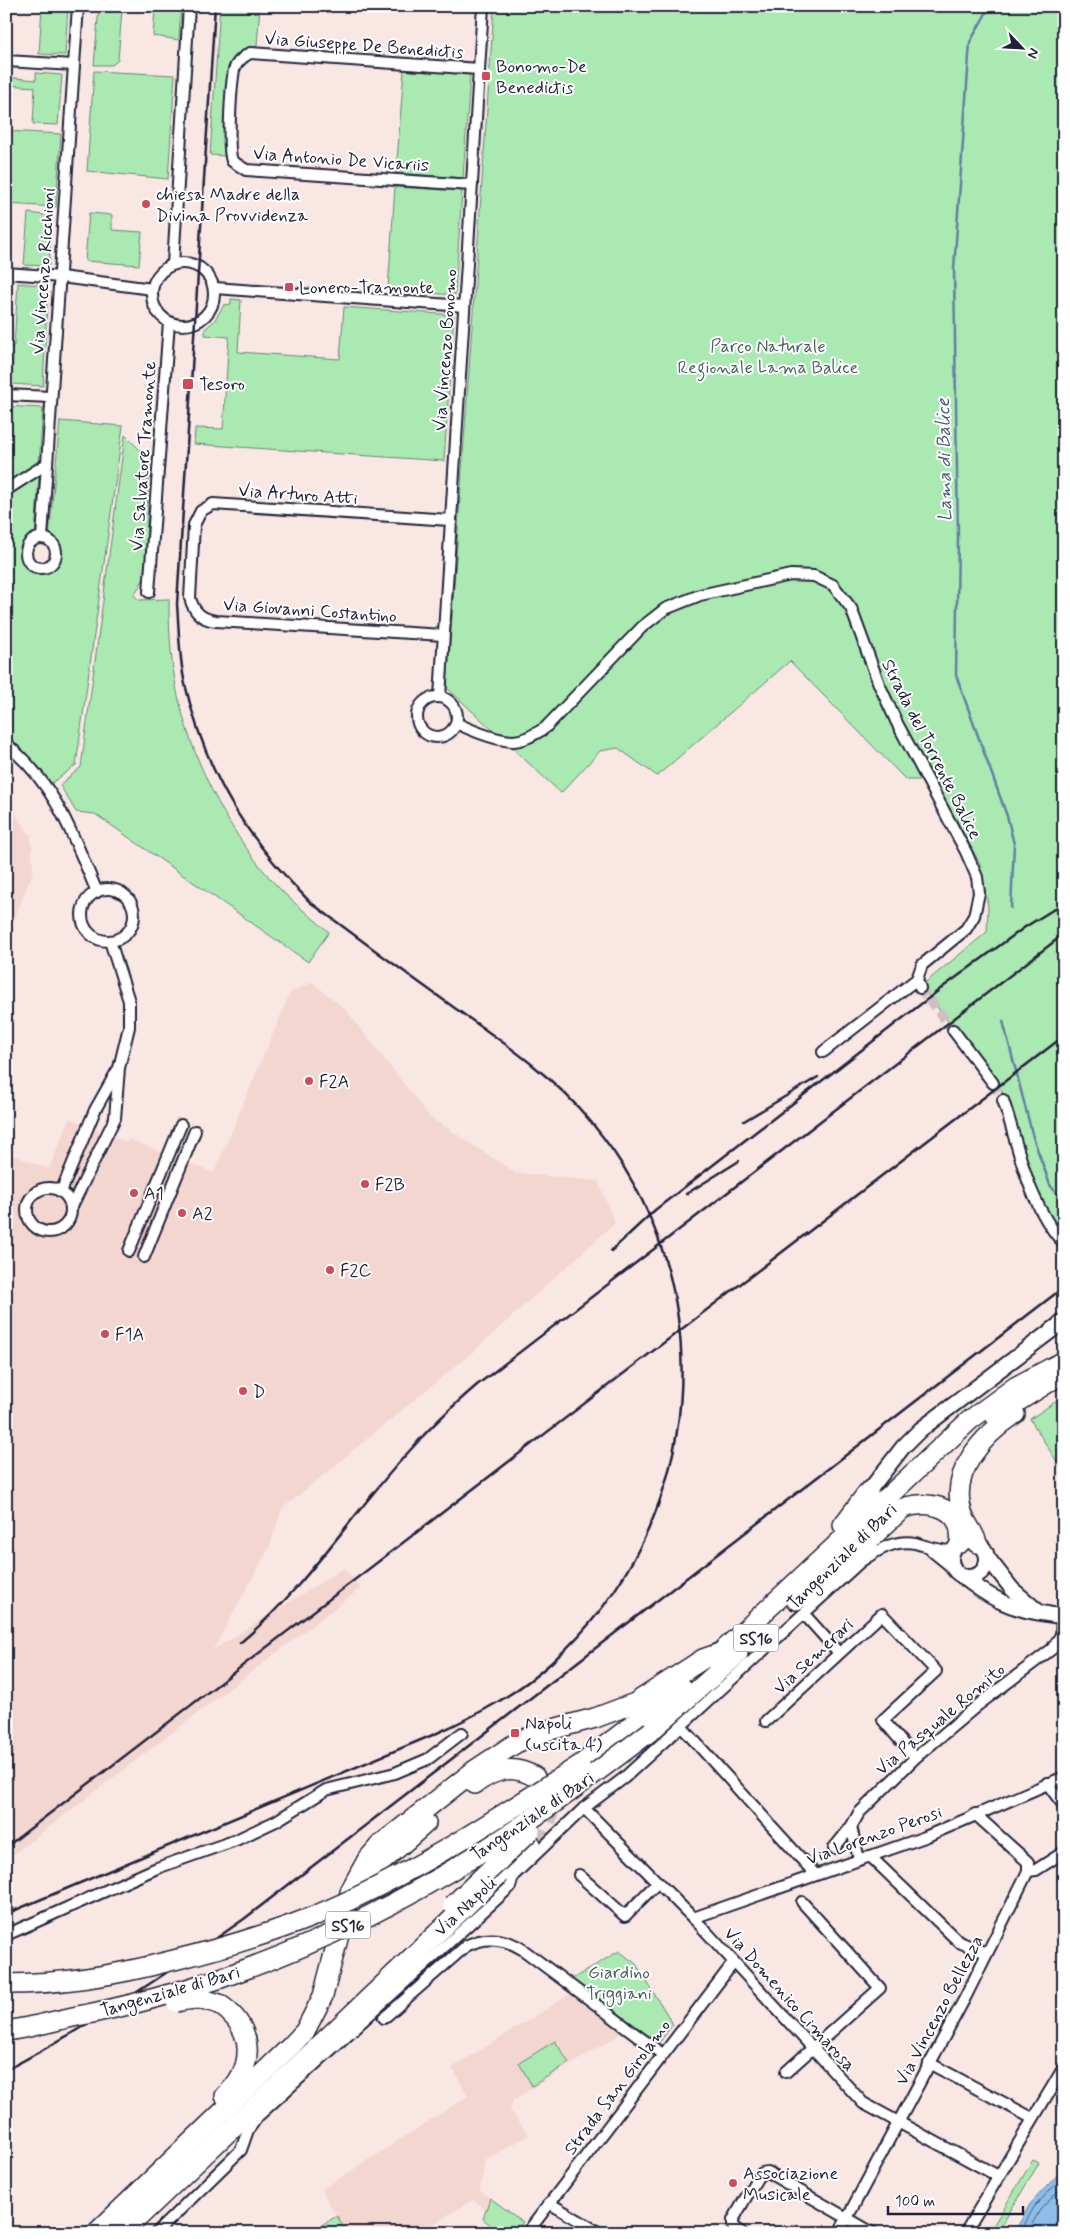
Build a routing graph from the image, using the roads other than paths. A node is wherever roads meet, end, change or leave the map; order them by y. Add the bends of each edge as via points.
1 (78, 6) edge
2 (189, 6) edge
3 (483, 6) edge
4 (6, 61) edge
5 (74, 65) junction
6 (479, 69) junction
7 (232, 109) joint
8 (472, 185) junction
9 (173, 264) junction
10 (6, 273) edge
11 (61, 277) junction
12 (152, 288) junction
13 (214, 288) junction
14 (464, 306) junction
15 (170, 322) junction
16 (6, 395) edge
17 (50, 397) junction
18 (45, 465) junction
19 (6, 490) edge
20 (450, 520) junction
21 (42, 538) dead end
22 (192, 564) joint
23 (149, 592) dead end
24 (443, 635) junction
25 (440, 696) junction
26 (456, 723) junction
27 (6, 744) edge
28 (97, 892) junction
29 (110, 941) junction
30 (953, 1030) tunnel mouth
31 (823, 1052) dead end
32 (119, 1068) junction
33 (993, 1084) tunnel mouth
34 (1003, 1100) tunnel mouth
35 (181, 1125) dead end
36 (195, 1131) dead end
37 (61, 1192) junction
38 (71, 1208) junction
39 (1064, 1244) edge
40 (129, 1251) dead end
41 (144, 1257) dead end
42 (1064, 1320) edge
43 (1062, 1370) edge
44 (868, 1492) joint
45 (930, 1548) junction
46 (969, 1549) junction
47 (957, 1572) junction
48 (800, 1607) junction
49 (768, 1609) junction
50 (1040, 1612) junction
51 (1063, 1616) edge
52 (723, 1652) junction
53 (839, 1653) junction
54 (766, 1721) dead end
55 (681, 1726) junction
56 (651, 1731) junction
57 (462, 1733) dead end
58 (910, 1752) dead end
59 (535, 1778) dead end
60 (1064, 1778) edge
61 (1048, 1783) junction
62 (1064, 1806) edge
63 (584, 1808) junction
64 (975, 1814) junction
65 (851, 1828) junction
66 (531, 1844) tunnel mouth
67 (834, 1848) dead end
68 (1064, 1852) edge
69 (865, 1857) junction
70 (1028, 1871) junction
71 (815, 1874) junction
72 (579, 1875) dead end
73 (658, 1882) junction
74 (802, 1902) dead end
75 (693, 1918) junction
76 (273, 1931) junction
77 (6, 1935) edge
78 (987, 1953) junction
79 (734, 1962) junction
80 (6, 1984) edge
81 (116, 2009) junction
82 (384, 2018) dead end
83 (6, 2031) edge
84 (813, 2049) junction
85 (662, 2054) junction
86 (929, 2063) junction
87 (1064, 2067) edge
88 (786, 2072) dead end
89 (1032, 2118) junction
90 (898, 2122) junction
91 (998, 2176) junction
92 (549, 2203) junction
93 (847, 2217) junction
94 (740, 2232) edge
95 (82, 2233) edge
96 (96, 2233) edge
97 (109, 2233) edge
98 (122, 2233) edge
99 (156, 2233) edge
100 (527, 2233) edge
101 (600, 2233) edge
102 (839, 2233) edge
103 (874, 2233) edge
104 (965, 2233) edge

1 - 5 street, Via Vincenzo Ricchioni
2 - 9 street
3 - 6 street, Via Vincenzo Bonomo
4 - 5 street
5 - 11 street, Via Vincenzo Ricchioni
6 - 7 street, Via Giuseppe De Benedictis via 250,53 243,56 234,70
6 - 8 street, Via Vincenzo Bonomo
7 - 8 street, Via Antonio De Vicariis via 230,154 232,161 246,170
8 - 14 street, Via Vincenzo Bonomo
9 - 12 street via 159,273
9 - 13 street via 192,263 200,267
10 - 11 street
11 - 12 street
11 - 17 street, Via Vincenzo Ricchioni
12 - 15 street via 155,308
13 - 14 street
13 - 15 street via 214,299 206,316 188,325
14 - 20 street, Via Vincenzo Bonomo
15 - 23 street, Via Salvatore Tramonte
16 - 17 street
17 - 18 street, Via Vincenzo Ricchioni
18 - 19 street
18 - 21 street, Via Vincenzo Ricchioni
20 - 22 street, Via Arturo Atti via 213,504 201,510 197,517
20 - 24 street, Via Vincenzo Bonomo
22 - 24 street, Via Giovanni Costantino via 192,606 200,616 208,619
24 - 25 street, Via Vincenzo Bonomo
25 - 26 street via 454,706
25 - 26 street via 426,699 421,704 416,717 421,730 440,737
26 - 31 street, Strada del Torrente Balice via 475,732 512,741 530,737 545,728 642,627 665,609 700,595 791,575 814,576 833,586 851,608 879,684 966,852 977,877 979,893 974,916 966,929 922,965 918,983
27 - 28 street via 48,788 63,812
28 - 29 street via 86,901 84,922 96,938
28 - 29 street via 105,889 120,892 132,904 131,928
29 - 32 street via 129,1001 129,1026
30 - 33 street
32 - 37 street via 95,1110
32 - 38 street via 115,1118
34 - 39 street via 1025,1177 1050,1229
35 - 40 street
36 - 41 street
37 - 38 street
37 - 38 street via 50,1188 35,1193 27,1210 31,1222 45,1232 59,1230 69,1220
42 - 44 street via 920,1430
43 - 46 highway via 1030,1404 984,1439 970,1458 962,1481 960,1502
43 - 48 highway, Tangenziale di Bari / SS16 via 1002,1411 954,1450
43 - 49 highway, Tangenziale di Bari / SS16 via 1015,1387 964,1426
44 - 49 highway
45 - 46 street, Via Napoli
45 - 47 street
45 - 48 street, Via Napoli via 912,1543 878,1550
46 - 47 street via 951,1556
46 - 47 street via 987,1562 982,1572 972,1577
46 - 48 highway via 960,1525 945,1510 926,1504 903,1508
46 - 50 street
47 - 50 street via 980,1591 1006,1605 1027,1612
48 - 53 street
48 - 55 street, Via Napoli
48 - 56 highway, Tangenziale di Bari / SS16 via 747,1647
49 - 52 highway, Tangenziale di Bari / SS16
50 - 51 street
51 - 65 street, Via Pasquale Romito via 1061,1635 1052,1649 915,1758 859,1813
52 - 76 highway, Tangenziale di Bari / SS16, bridge via 580,1765 422,1863 341,1904
52 - 96 highway via 703,1659 635,1703 516,1743 475,1770 380,1845 359,1872 351,1889 323,1996 305,2031
53 - 54 street, Via Semerari
53 - 58 street, Via Semerari via 882,1614 936,1672 883,1720
55 - 63 street, Via Napoli via 624,1778
55 - 71 street
56 - 81 highway, Tangenziale di Bari / SS16, bridge via 479,1854 391,1904 269,1960 200,1985
56 - 97 highway, bridge via 520,1839
57 - 77 street via 428,1759 395,1773 326,1790 276,1821 236,1840 157,1868
59 - 76 highway, bridge via 518,1769 489,1774 411,1835 361,1880
60 - 61 street, Via Lorenzo Perosi
61 - 62 street
61 - 64 street, Via Lorenzo Perosi
63 - 73 street, Via Domenico Cimarosa
63 - 99 street, Via Napoli via 513,1876 510,1887 258,2116 248,2130 241,2150
64 - 69 street, Via Lorenzo Perosi via 925,1837
64 - 70 street via 1028,1862
65 - 67 street, Via Pasquale Romito
65 - 69 street
66 - 98 highway
68 - 70 street via 1036,1870
69 - 71 street, Via Lorenzo Perosi
69 - 78 street via 959,1942
70 - 78 street, Via Vincenzo Bellezza
71 - 75 street, Via Lorenzo Perosi
72 - 73 street via 625,1916
73 - 75 street, Via Domenico Cimarosa
74 - 84 street via 880,1988
75 - 79 street, Via Domenico Cimarosa
76 - 80 highway, Tangenziale di Bari / SS16, bridge via 223,1948 98,1977
78 - 86 street, Via Vincenzo Bellezza
79 - 84 street, Via Domenico Cimarosa
79 - 85 street, Strada San Girolamo
81 - 83 highway, Tangenziale di Bari / SS16, bridge
81 - 95 highway, bridge via 135,2013 193,1998 206,1999 233,2013 246,2039 247,2053 238,2082
82 - 85 street via 466,1946 476,1941 502,1940 522,1949
84 - 88 street
84 - 90 street, Via Domenico Cimarosa via 863,2103
85 - 92 street, Strada San Girolamo
86 - 89 street
86 - 90 street, Via Vincenzo Bellezza
87 - 89 street
89 - 91 street
90 - 91 street, Via Domenico Cimarosa
90 - 93 street, Via Vincenzo Bellezza
91 - 104 street
92 - 100 street, Strada San Girolamo
92 - 101 street
93 - 94 street via 768,2172 762,2173 733,2220 733,2226
93 - 102 street, Via Vincenzo Bellezza
93 - 103 street

